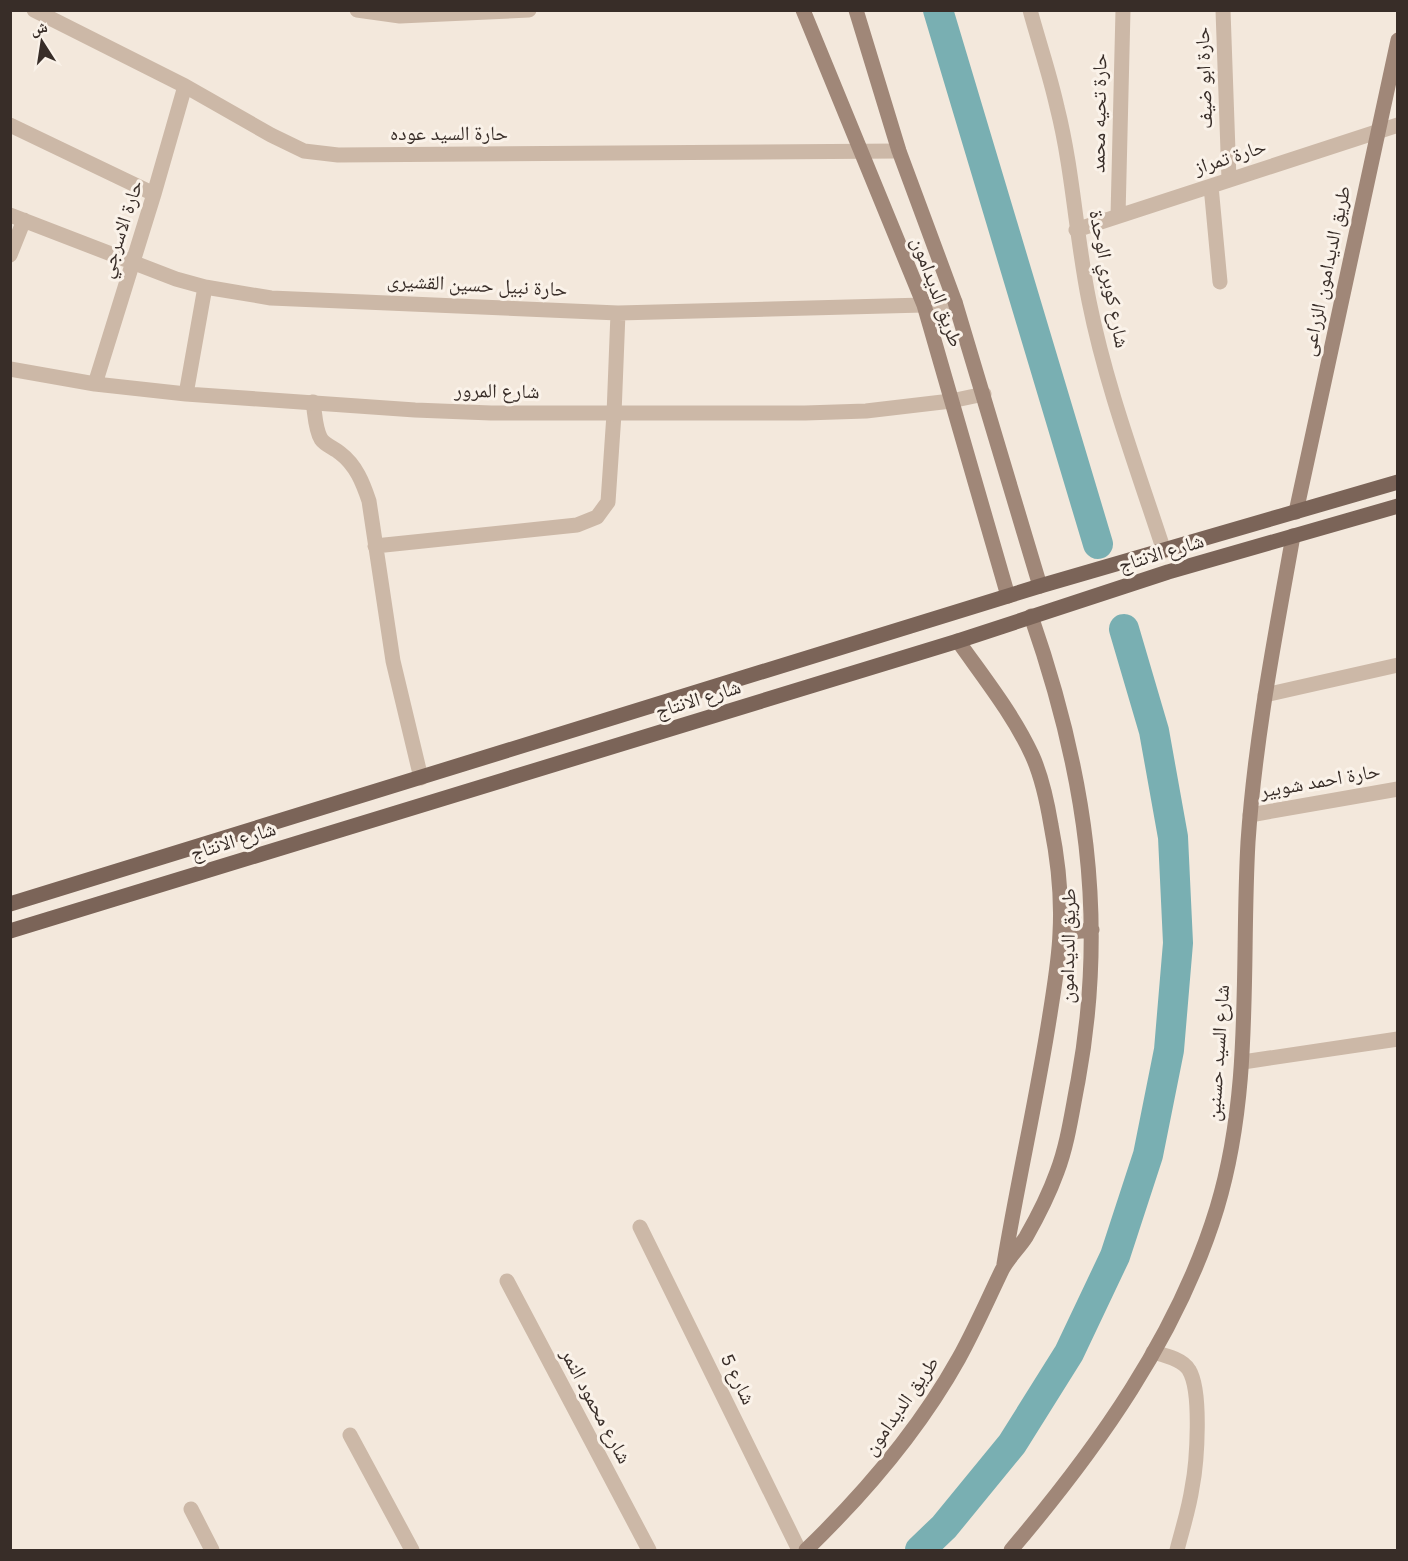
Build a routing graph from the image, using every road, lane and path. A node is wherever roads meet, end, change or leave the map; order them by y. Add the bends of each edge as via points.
1 (34, 10) edge
2 (357, 10) edge
3 (529, 10) edge
4 (803, 10) edge
5 (856, 10) edge
6 (1030, 10) edge
7 (1123, 10) edge
8 (1223, 10) edge
9 (1398, 40) edge
10 (185, 86) junction
11 (10, 125) edge
12 (1398, 125) edge
13 (1377, 132) junction
14 (860, 151) junction
15 (899, 151) junction
16 (1229, 180) junction
17 (1211, 186) junction
18 (154, 194) junction
19 (1118, 216) junction
20 (17, 218) edge
21 (1076, 230) junction
22 (10, 255) edge
23 (132, 261) junction
24 (1220, 282) dead end
25 (204, 288) junction
26 (955, 302) junction
27 (924, 305) junction
28 (618, 313) junction
29 (10, 369) edge
30 (95, 384) junction
31 (186, 394) junction
32 (984, 394) junction
33 (951, 401) junction
34 (313, 402) junction
35 (614, 414) junction
36 (1398, 482) edge
37 (1398, 506) edge
38 (1296, 512) junction
39 (1293, 536) junction
40 (375, 546) junction
41 (1164, 550) junction
42 (1040, 586) junction
43 (1008, 596) junction
44 (1031, 616) junction
45 (958, 641) junction
46 (1398, 665) edge
47 (1265, 695) junction
48 (421, 778) junction
49 (1398, 789) edge
50 (1250, 815) junction
51 (10, 904) edge
52 (10, 913) edge
53 (1092, 930) junction
54 (13, 931) edge
55 (1060, 933) junction
56 (1398, 1039) edge
57 (1243, 1062) junction
58 (640, 1227) dead end
59 (1003, 1267) junction
60 (507, 1281) dead end
61 (1153, 1352) junction
62 (350, 1435) dead end
63 (191, 1509) dead end
64 (212, 1551) edge
65 (412, 1551) edge
66 (649, 1551) edge
67 (799, 1551) edge
68 (806, 1551) edge
69 (1011, 1551) edge
70 (1177, 1551) edge

1 - 10 street, حارة السيد عوده
2 - 3 street via 400,16
4 - 14 street, طريق الديدامون
5 - 15 street, طريق الديدامون
6 - 21 street, شارع كوبري الوحدة via 1058,108
7 - 19 street, حارة تحيه محمد
8 - 16 street, حارة ابو ضيف
9 - 13 street, طريق الديدامون الزراعى
10 - 14 street, حارة السيد عوده via 304,151 338,155
10 - 18 street, حارة الاسرجي
11 - 18 street
12 - 13 street, حارة تمراز
13 - 16 street, حارة تمراز
13 - 38 street, طريق الديدامون الزراعى
14 - 15 street, حارة السيد عوده
14 - 27 street, طريق الديدامون
15 - 26 street, طريق الديدامون
16 - 17 street, حارة تمراز
17 - 19 street, حارة تمراز
17 - 24 street
18 - 23 street, حارة الاسرجي
19 - 21 street, حارة تمراز
20 - 22 street
20 - 23 street, حارة نبيل حسين القشيرى
21 - 41 street, شارع كوبري الوحدة via 1103,356
23 - 25 street, حارة نبيل حسين القشيرى
23 - 30 street, حارة الاسرجي
25 - 28 street, حارة نبيل حسين القشيرى via 271,298
25 - 31 street
26 - 27 street, حارة نبيل حسين القشيرى
26 - 32 street, طريق الديدامون
27 - 28 street, حارة نبيل حسين القشيرى
27 - 33 street, طريق الديدامون
28 - 35 street
29 - 30 street, شارع المرور
30 - 31 street, شارع المرور
31 - 34 street, شارع المرور
32 - 33 street, شارع المرور
32 - 42 street, طريق الديدامون
33 - 35 street, شارع المرور via 866,411
33 - 43 street, طريق الديدامون
34 - 35 street, شارع المرور via 415,411
34 - 40 street via 321,439 342,454 363,483
35 - 40 street via 608,502 597,517 578,525
36 - 38 main road, شارع الانتاج
37 - 39 main road, شارع الانتاج
38 - 41 main road, شارع الانتاج
39 - 44 main road, شارع الانتاج
39 - 47 street, شارع السيد حسنين
40 - 48 street via 393,661
41 - 42 main road, شارع الانتاج
42 - 43 main road, شارع الانتاج
43 - 48 main road, شارع الانتاج
44 - 45 main road, شارع الانتاج
44 - 53 street, طريق الديدامون via 1069,739 1089,866
45 - 54 main road, شارع الانتاج
45 - 55 street, طريق الديدامون via 1010,716 1032,756 1047,799 1054,842
46 - 47 street
47 - 50 street, شارع السيد حسنين
48 - 51 main road, شارع الانتاج
49 - 50 street, حارة احمد شوبير
50 - 57 street, شارع السيد حسنين
52 - 54 main road
53 - 55 street
53 - 59 street, طريق الديدامون via 1088,1014 1068,1133 1043,1204 1026,1237
55 - 59 street, طريق الديدامون via 1036,1098
56 - 57 street
57 - 61 street, شارع السيد حسنين via 1230,1158 1216,1209 1199,1258
58 - 67 street, شارع 5
59 - 68 street, طريق الديدامون via 959,1359 920,1419 871,1484
60 - 66 street, شارع محمود النمر
61 - 69 street, شارع السيد حسنين via 1085,1458
61 - 70 street via 1189,1368 1196,1392 1192,1487
62 - 65 street
63 - 64 street

